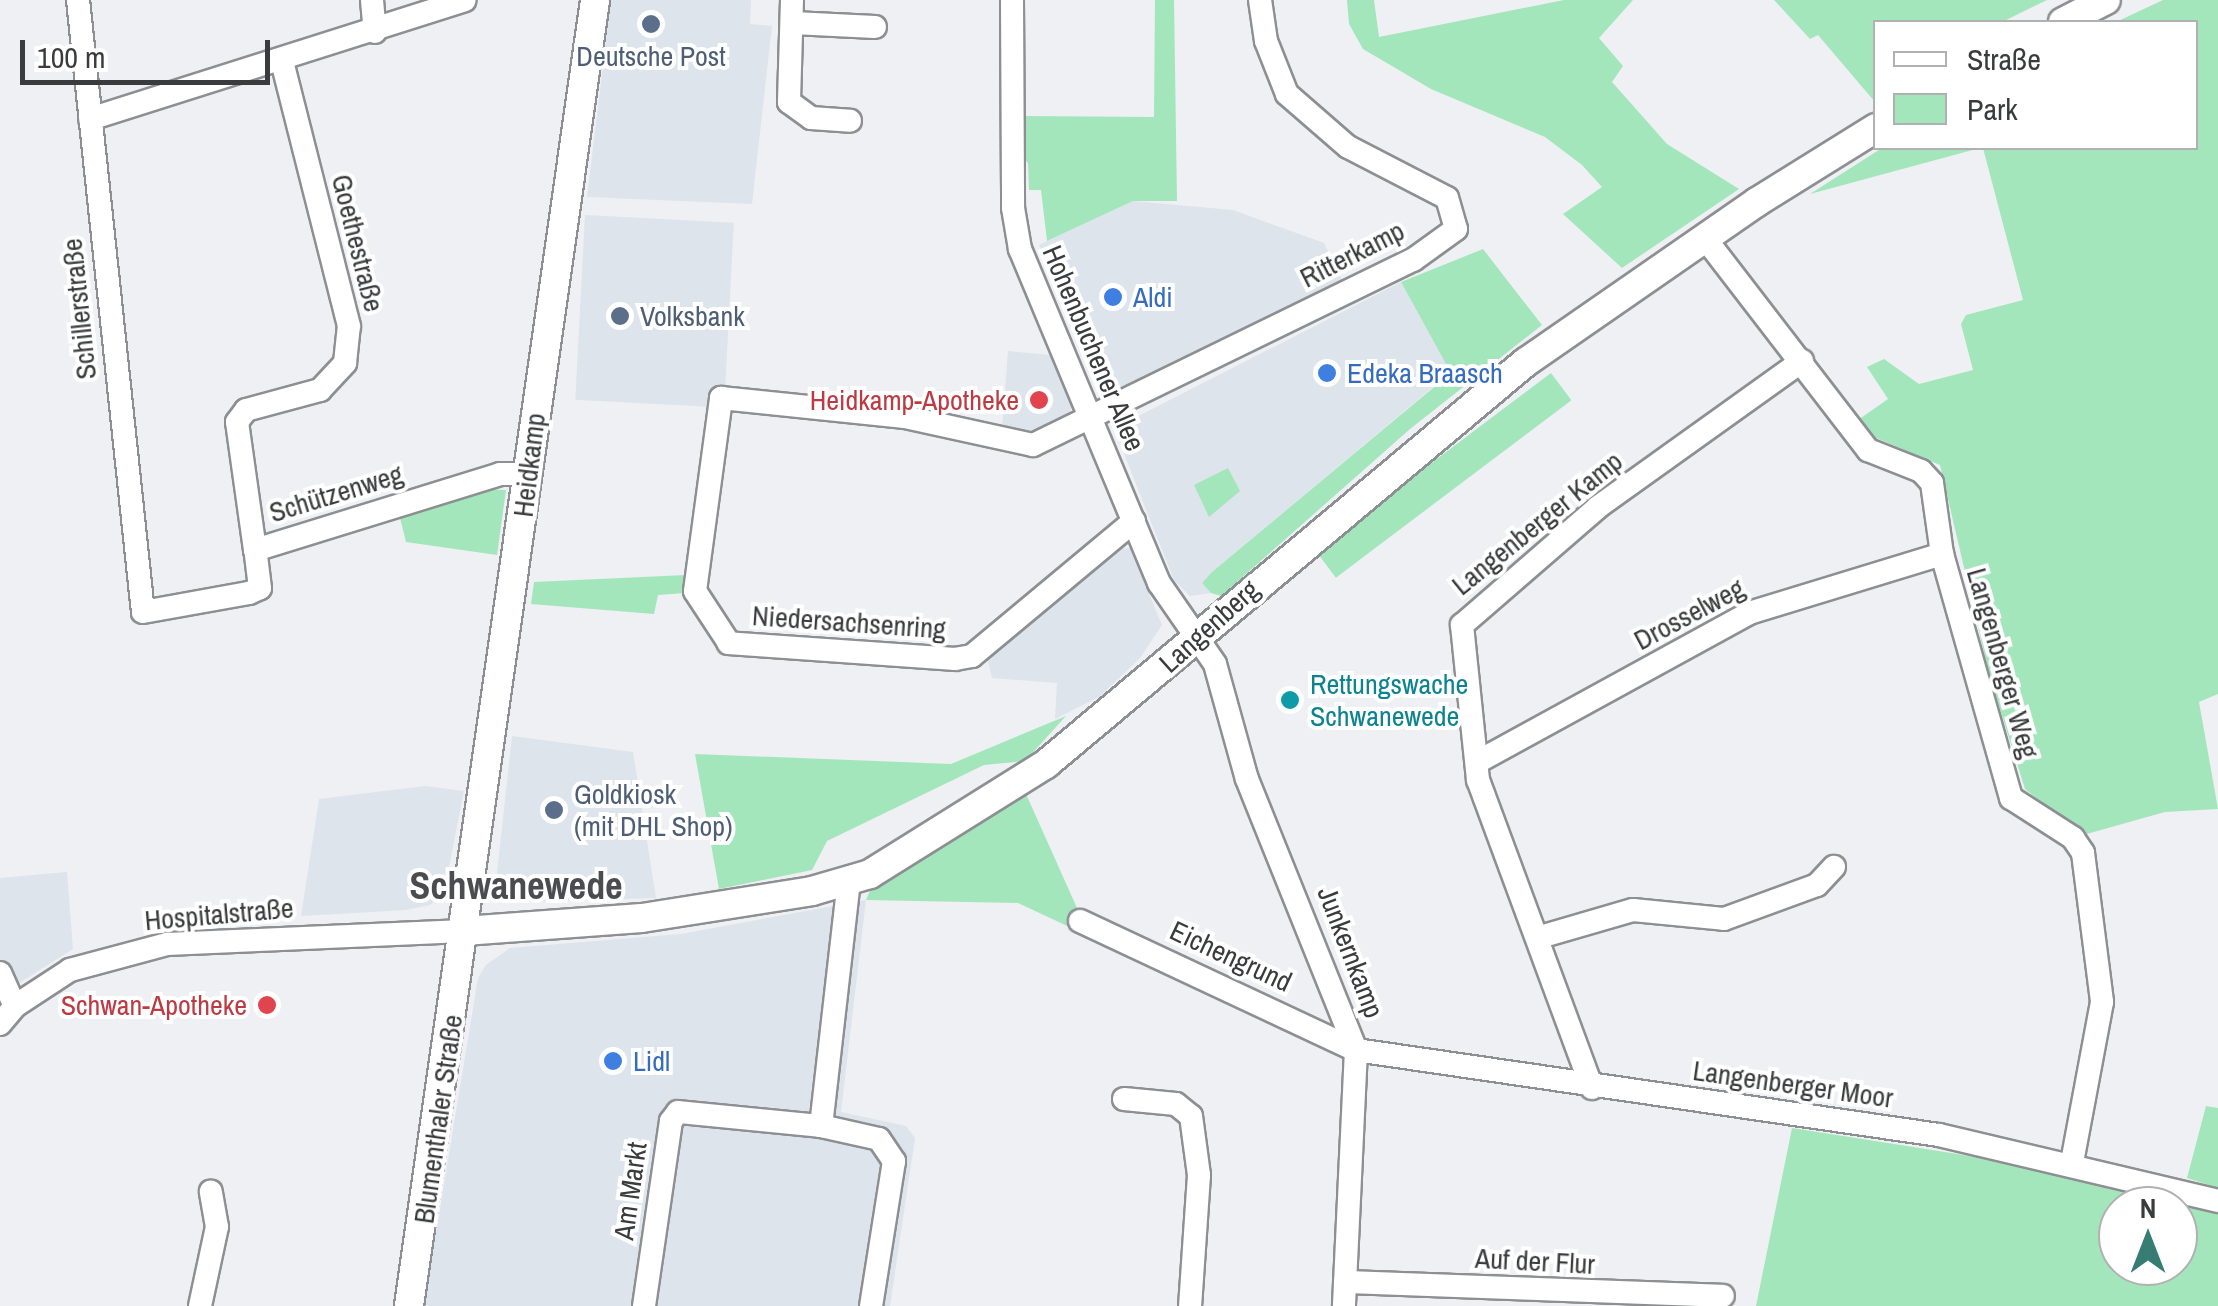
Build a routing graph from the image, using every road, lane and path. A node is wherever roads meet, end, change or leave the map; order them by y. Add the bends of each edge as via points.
1 (78, 0) edge
2 (372, 0) edge
3 (465, 0) edge
4 (595, 0) edge
5 (1012, 0) edge
6 (1260, 0) edge
7 (2106, 0) edge
8 (792, 11) edge
9 (2068, 20) edge
10 (874, 27) dead end
11 (375, 32) junction
12 (282, 62) junction
13 (90, 120) junction
14 (850, 120) dead end
15 (1873, 130) edge
16 (1704, 237) junction
17 (1802, 361) junction
18 (1093, 420) junction
19 (528, 474) junction
20 (1134, 521) junction
21 (255, 550) junction
22 (1942, 554) junction
23 (143, 612) joint
24 (1198, 638) junction
25 (1479, 761) junction
26 (1834, 867) dead end
27 (849, 880) junction
28 (1080, 920) dead end
29 (464, 931) junction
30 (1540, 937) junction
31 (0, 973) edge
32 (8, 1015) edge
33 (1356, 1050) junction
34 (1592, 1088) junction
35 (1124, 1098) dead end
36 (821, 1126) junction
37 (2072, 1162) junction
38 (210, 1192) dead end
39 (2218, 1201) edge
40 (1344, 1294) edge
41 (1723, 1296) dead end
42 (200, 1306) edge
43 (409, 1306) edge
44 (644, 1306) edge
45 (871, 1306) edge
46 (1190, 1306) edge

1 - 13 street, Schillerstraße
2 - 11 street
3 - 11 street
4 - 19 main road, Heidkamp
5 - 18 street, Hohenbuchener Allee via 1013,208 1020,249
6 - 18 street, Ritterkamp via 1266,41 1287,94 1348,147 1446,198 1456,228 1413,260
7 - 9 main road
8 - 10 street
8 - 14 street via 788,102 812,118
11 - 12 street
12 - 13 street
12 - 21 street, Goethestraße via 349,326 346,363 320,390 246,410 237,422
13 - 23 street, Schillerstraße
15 - 16 main road, Langenberg
16 - 17 street, Langenberger Weg
16 - 24 main road, Langenberg via 1458,415
17 - 22 street, Langenberger Weg via 1868,450 1921,471 1932,483
17 - 25 street, Langenberger Kamp via 1598,508 1469,616 1461,635
18 - 20 street, Hohenbuchener Allee
18 - 20 street, Niedersachsenring via 1034,446 905,417 721,398 694,591 729,643 955,659 972,656
19 - 21 street, Schützenweg via 500,474
19 - 29 main road, Heidkamp
20 - 24 street, Hohenbuchener Allee via 1160,584
21 - 23 street, Schützenweg via 260,588 250,594
22 - 25 street, Drosselweg via 1750,612
22 - 37 street, Langenberger Weg via 2011,798 2073,838 2082,853 2102,1002
24 - 27 main road, Langenberg via 1046,764 970,816
24 - 33 street, Junkernkamp via 1223,683 1247,779
25 - 30 street, Langenberger Kamp via 1478,780
26 - 30 street via 1816,886 1724,918 1634,910
27 - 29 main road, Langenberg via 642,918
27 - 36 street
28 - 33 street, Eichengrund
29 - 32 street, Hospitalstraße via 167,944 70,970
29 - 43 main road, Blumenthaler Straße
30 - 34 street, Langenberger Kamp
31 - 32 street
33 - 34 street, Langenberger Moor
33 - 40 street, Junkernkamp
34 - 37 street, Langenberger Moor via 1939,1135
35 - 46 street via 1176,1104 1191,1116 1199,1175
36 - 44 street, Am Markt via 678,1112 671,1121
36 - 45 street, Am Markt via 879,1140 894,1161
37 - 39 street, Langenberger Moor
38 - 42 street via 217,1227
40 - 41 street, Auf der Flur

